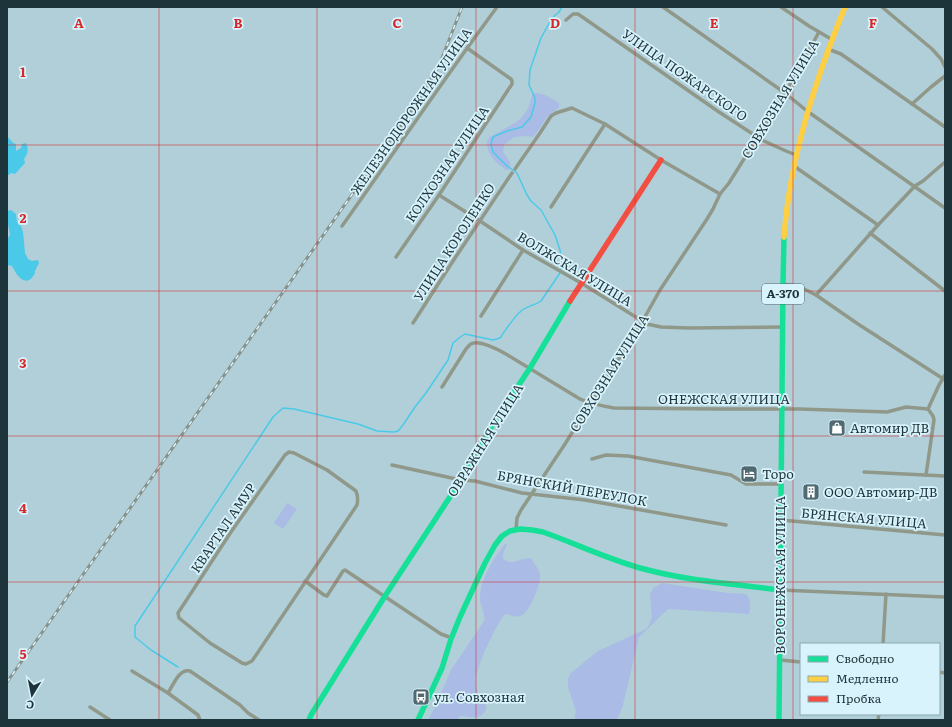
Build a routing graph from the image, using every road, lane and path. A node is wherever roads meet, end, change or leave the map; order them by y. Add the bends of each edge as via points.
1 (497, 7) edge
2 (663, 7) edge
3 (781, 7) edge
4 (845, 7) edge
5 (882, 7) edge
6 (566, 20) dead end
7 (819, 32) junction
8 (831, 39) junction
9 (467, 48) junction
10 (827, 48) junction
11 (945, 67) edge
12 (945, 76) edge
13 (785, 93) junction
14 (912, 104) junction
15 (807, 111) junction
16 (605, 124) junction
17 (945, 127) edge
18 (758, 137) junction
19 (796, 155) junction
20 (661, 160) junction
21 (945, 162) edge
22 (794, 166) junction
23 (915, 186) junction
24 (720, 194) junction
25 (440, 195) junction
26 (552, 206) dead end
27 (945, 208) edge
28 (480, 221) junction
29 (878, 225) junction
30 (342, 226) dead end
31 (870, 234) junction
32 (523, 250) junction
33 (396, 257) dead end
34 (581, 284) junction
35 (783, 284) junction
36 (945, 290) edge
37 (816, 295) junction
38 (481, 316) dead end
39 (642, 322) junction
40 (413, 323) dead end
41 (783, 327) junction
42 (530, 368) junction
43 (944, 378) edge
44 (442, 388) dead end
45 (590, 403) junction
46 (781, 409) junction
47 (928, 409) junction
48 (592, 459) dead end
49 (392, 465) dead end
50 (864, 472) dead end
51 (926, 475) junction
52 (945, 476) edge
53 (461, 480) junction
54 (781, 484) junction
55 (532, 494) junction
56 (781, 520) junction
57 (726, 525) dead end
58 (516, 529) junction
59 (945, 535) edge
60 (305, 581) junction
61 (780, 590) junction
62 (886, 594) junction
63 (385, 596) junction
64 (945, 597) edge
65 (452, 638) junction
66 (883, 643) edge
67 (780, 660) junction
68 (800, 662) edge
69 (132, 671) dead end
70 (168, 693) junction
71 (90, 707) dead end
72 (110, 720) edge
73 (200, 720) edge
74 (259, 720) edge
75 (309, 720) edge
76 (418, 720) edge
77 (779, 720) edge

1 - 9 street, ЖЕЛЕЗНОДОРОЖНАЯ УЛИЦА
2 - 13 street
3 - 7 street
4 - 8 main road, ВОРОНЕЖСКАЯ УЛИЦА / А-370
5 - 11 street via 932,49 942,59
6 - 18 street, УЛИЦА ПОЖАРСКОГО via 573,14 578,14
7 - 8 street
7 - 13 street, СОВХОЗНАЯ УЛИЦА
8 - 10 main road, ВОРОНЕЖСКАЯ УЛИЦА / А-370
9 - 25 street, КОЛХОЗНАЯ УЛИЦА via 511,79 511,87
9 - 30 street, ЖЕЛЕЗНОДОРОЖНАЯ УЛИЦА
10 - 14 street via 841,54
10 - 15 main road, ВОРОНЕЖСКАЯ УЛИЦА / А-370
12 - 14 street
13 - 15 street
13 - 18 street, СОВХОЗНАЯ УЛИЦА
14 - 17 street
15 - 19 main road, ВОРОНЕЖСКАЯ УЛИЦА / А-370
15 - 23 street
16 - 20 street
16 - 26 street
16 - 28 street, УЛИЦА КОРОЛЕНКО via 572,108 551,116
18 - 19 street, УЛИЦА ПОЖАРСКОГО
18 - 24 street, СОВХОЗНАЯ УЛИЦА
19 - 22 main road, ВОРОНЕЖСКАЯ УЛИЦА / А-370
20 - 24 street
20 - 34 main road, ОВРАЖНАЯ УЛИЦА
21 - 23 street
22 - 29 street
22 - 35 main road, ВОРОНЕЖСКАЯ УЛИЦА / А-370 via 786,226
23 - 27 street
23 - 29 street
24 - 39 street, СОВХОЗНАЯ УЛИЦА
25 - 28 street, ВОЛЖСКАЯ УЛИЦА
25 - 33 street, КОЛХОЗНАЯ УЛИЦА
28 - 32 street, ВОЛЖСКАЯ УЛИЦА
28 - 40 street, УЛИЦА КОРОЛЕНКО
29 - 31 street
31 - 36 street
31 - 37 street
32 - 34 street, ВОЛЖСКАЯ УЛИЦА
32 - 38 street
34 - 39 street, ВОЛЖСКАЯ УЛИЦА
34 - 42 main road, ОВРАЖНАЯ УЛИЦА
35 - 37 street via 801,287
35 - 41 main road, ВОРОНЕЖСКАЯ УЛИЦА / А-370
37 - 43 street
39 - 41 street, ВОЛЖСКАЯ УЛИЦА via 653,326 689,328
39 - 45 street, СОВХОЗНАЯ УЛИЦА
41 - 46 main road, ВОРОНЕЖСКАЯ УЛИЦА / А-370
42 - 44 street, ОНЕЖСКАЯ УЛИЦА via 496,349 473,343 466,349
42 - 45 street, ОНЕЖСКАЯ УЛИЦА
42 - 53 main road, ОВРАЖНАЯ УЛИЦА via 493,424
43 - 47 street via 938,385
45 - 46 street, ОНЕЖСКАЯ УЛИЦА via 614,408
45 - 55 street, СОВХОЗНАЯ УЛИЦА
46 - 47 street, ОНЕЖСКАЯ УЛИЦА via 887,412 906,407
46 - 54 main road, ВОРОНЕЖСКАЯ УЛИЦА / А-370
47 - 51 street via 934,420
48 - 54 street via 606,455 628,456 731,475 746,484
49 - 53 street, БРЯНСКИЙ ПЕРЕУЛОК
50 - 51 street
51 - 52 street
53 - 55 street, БРЯНСКИЙ ПЕРЕУЛОК
53 - 63 main road, ОВРАЖНАЯ УЛИЦА
54 - 56 main road, ВОРОНЕЖСКАЯ УЛИЦА / А-370
55 - 57 street, БРЯНСКИЙ ПЕРЕУЛОК
55 - 58 street, СОВХОЗНАЯ УЛИЦА via 520,510
56 - 59 street, БРЯНСКАЯ УЛИЦА
56 - 61 main road, ВОРОНЕЖСКАЯ УЛИЦА / А-370
58 - 61 main road via 535,530 626,564 664,574
58 - 65 main road via 501,537 485,563
60 - 60 street, КВАРТАЛ АМУР via 357,505 358,496 356,491 327,470 294,452 289,452 231,532 178,615 210,643 246,664 252,661
60 - 63 street via 327,596 345,570
61 - 62 street
61 - 67 main road, ВОРОНЕЖСКАЯ УЛИЦА / А-370
62 - 64 street
62 - 66 street
63 - 65 street via 441,634
63 - 75 main road, ОВРАЖНАЯ УЛИЦА
65 - 76 main road
67 - 68 street
67 - 77 main road, ВОРОНЕЖСКАЯ УЛИЦА / А-370
69 - 70 street
70 - 73 street via 198,715
70 - 74 street via 179,675 187,670
71 - 72 street

